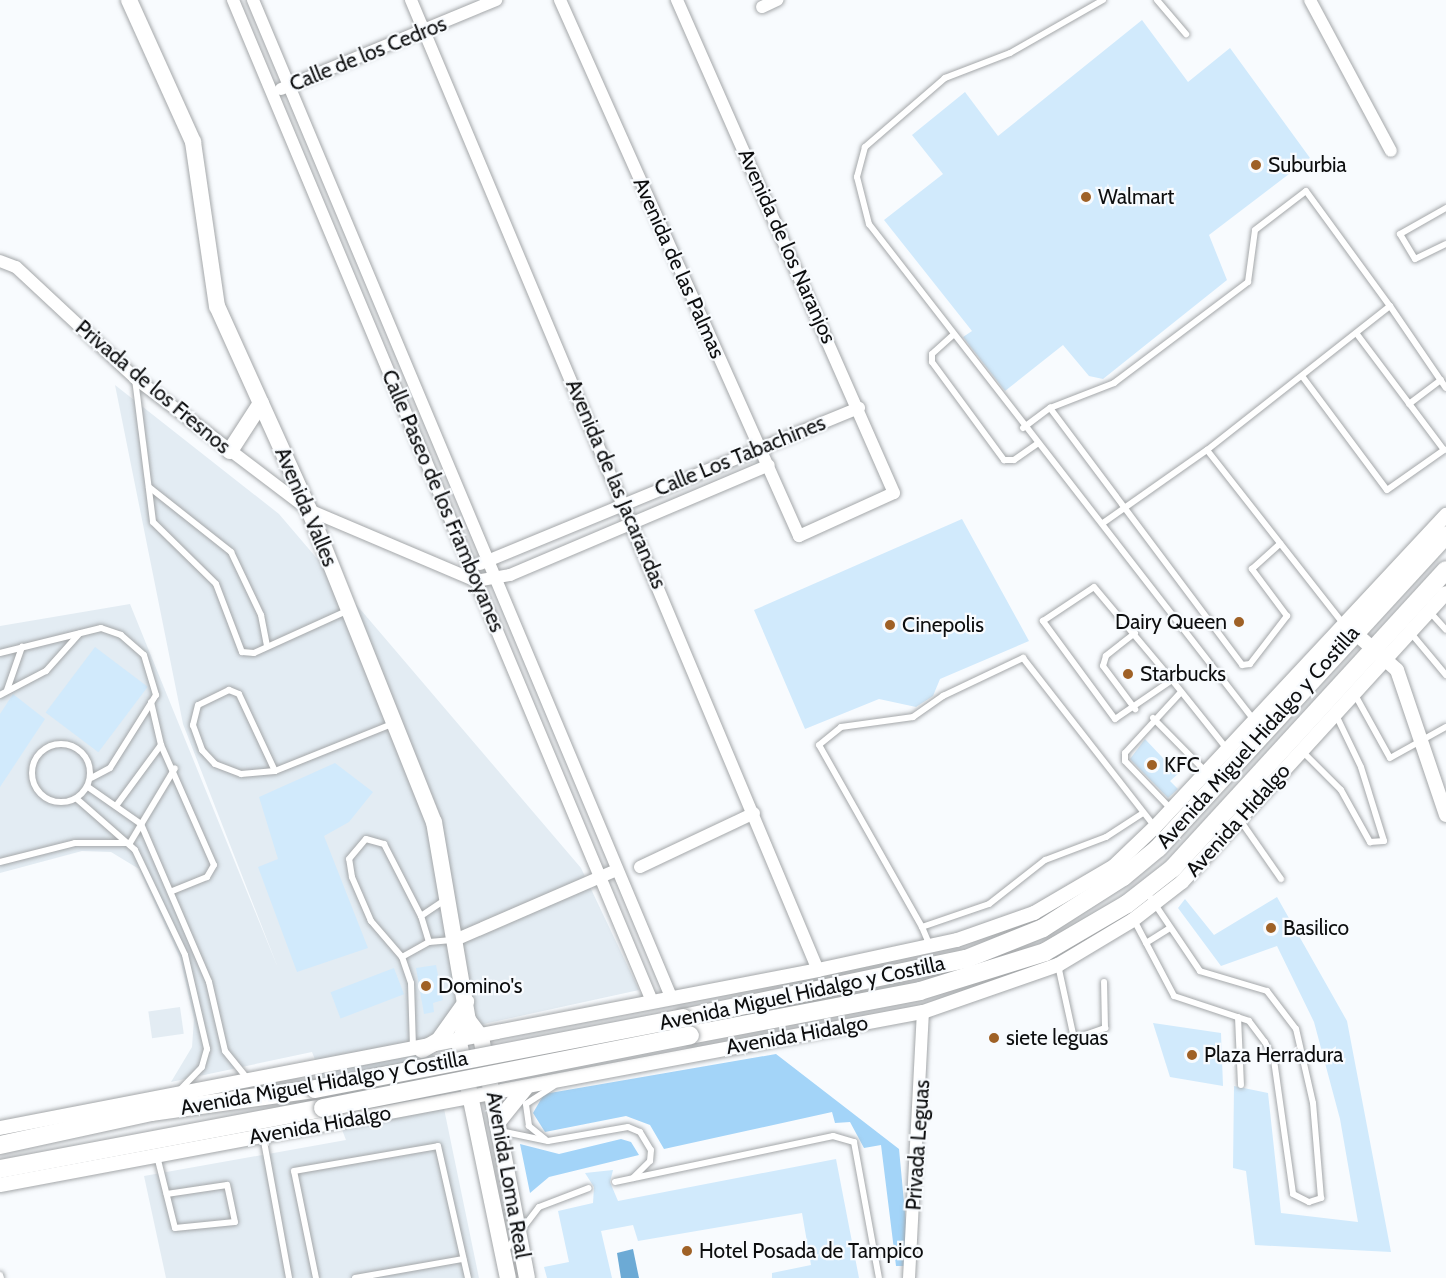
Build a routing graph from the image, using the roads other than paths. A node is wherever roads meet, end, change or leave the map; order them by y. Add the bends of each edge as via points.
1 (129, 0) edge
2 (233, 0) edge
3 (253, 0) edge
4 (411, 0) edge
5 (496, 0) edge
6 (561, 0) edge
7 (677, 0) edge
8 (777, 0) edge
9 (1103, 0) edge
10 (1157, 0) edge
11 (1310, 0) edge
12 (762, 7) dead end
13 (425, 32) junction
14 (1186, 34) dead end
15 (287, 87) junction
16 (273, 93) junction
17 (1390, 151) dead end
18 (1446, 208) edge
19 (1446, 244) edge
20 (0, 261) edge
21 (1390, 306) junction
22 (1356, 333) junction
23 (952, 335) junction
24 (1302, 376) junction
25 (135, 378) junction
26 (1441, 380) junction
27 (1446, 388) edge
28 (261, 403) junction
29 (1409, 404) junction
30 (859, 408) junction
31 (1050, 408) junction
32 (1023, 428) junction
33 (1037, 444) junction
34 (759, 448) junction
35 (1207, 450) junction
36 (230, 451) junction
37 (769, 465) junction
38 (149, 487) junction
39 (624, 503) junction
40 (1123, 508) junction
41 (309, 510) junction
42 (1446, 514) edge
43 (632, 523) junction
44 (1103, 523) junction
45 (1446, 535) edge
46 (799, 536) joint
47 (1280, 544) junction
48 (487, 563) junction
49 (470, 566) junction
50 (454, 569) junction
51 (1446, 570) edge
52 (494, 580) junction
53 (476, 581) junction
54 (1446, 593) edge
55 (350, 610) junction
56 (1429, 611) junction
57 (1348, 628) junction
58 (1446, 630) edge
59 (1410, 632) junction
60 (79, 633) junction
61 (1135, 633) junction
62 (267, 645) junction
63 (22, 647) junction
64 (1381, 652) junction
65 (0, 653) edge
66 (1446, 675) edge
67 (1172, 680) junction
68 (8, 690) junction
69 (1181, 692) junction
70 (1354, 693) junction
71 (0, 695) edge
72 (151, 702) junction
73 (1135, 709) junction
74 (1336, 713) junction
75 (1153, 718) junction
76 (1254, 721) junction
77 (396, 722) junction
78 (1446, 727) edge
79 (1423, 744) junction
80 (161, 745) junction
81 (1228, 750) junction
82 (1301, 751) junction
83 (175, 768) junction
84 (275, 771) junction
85 (1206, 772) junction
86 (91, 778) junction
87 (88, 787) junction
88 (77, 799) junction
89 (116, 806) junction
90 (1172, 809) junction
91 (754, 813) junction
92 (1143, 813) junction
93 (1446, 815) edge
94 (1239, 819) junction
95 (141, 824) junction
96 (1155, 827) junction
97 (130, 843) junction
98 (0, 862) edge
99 (640, 867) dead end
100 (617, 870) junction
101 (1118, 872) junction
102 (601, 877) junction
103 (1281, 879) dead end
104 (172, 891) junction
105 (448, 897) junction
106 (1150, 897) junction
107 (421, 916) junction
108 (1134, 920) junction
109 (922, 927) junction
110 (1170, 928) junction
111 (455, 940) junction
112 (429, 942) junction
113 (1146, 943) junction
114 (648, 944) junction
115 (930, 946) junction
116 (632, 953) junction
117 (402, 957) junction
118 (1058, 965) junction
119 (818, 970) junction
120 (1104, 982) dead end
121 (671, 997) junction
122 (652, 1001) junction
123 (466, 1002) junction
124 (923, 1012) junction
125 (1238, 1017) junction
126 (468, 1020) junction
127 (503, 1032) junction
128 (481, 1037) junction
129 (459, 1042) junction
130 (441, 1046) junction
131 (418, 1051) junction
132 (571, 1078) junction
133 (248, 1080) junction
134 (1241, 1085) dead end
135 (521, 1089) junction
136 (179, 1091) junction
137 (494, 1094) junction
138 (471, 1098) junction
139 (452, 1101) junction
140 (498, 1127) junction
141 (0, 1128) edge
142 (263, 1135) junction
143 (548, 1141) junction
144 (0, 1145) edge
145 (157, 1155) junction
146 (0, 1169) edge
147 (632, 1179) junction
148 (615, 1182) dead end
149 (0, 1185) edge
150 (589, 1188) dead end
151 (167, 1194) junction
152 (518, 1233) junction
153 (504, 1253) junction
154 (463, 1258) junction
155 (289, 1278) edge
156 (316, 1278) edge
157 (355, 1278) edge
158 (468, 1278) edge
159 (508, 1278) edge
160 (527, 1278) edge
161 (879, 1278) edge
162 (909, 1278) edge

1 - 28 main road, Avenida Valles via 193,142 217,306
2 - 16 street, Calle Paseo de los Framboyanes
3 - 15 street, Calle Paseo de los Framboyanes
4 - 13 street, Avenida de las Jacarandas
5 - 13 street, Calle de los Cedros
6 - 34 street, Avenida de las Palmas
7 - 30 street, Avenida de los Naranjos
8 - 12 street
9 - 23 lane via 1010,53 945,78 865,147 858,161 869,224
10 - 14 lane
11 - 17 street
13 - 15 street, Calle de los Cedros
13 - 39 street, Avenida de las Jacarandas
15 - 16 street, Calle de los Cedros
15 - 48 street, Calle Paseo de los Framboyanes
16 - 49 street, Calle Paseo de los Framboyanes
18 - 19 lane via 1400,234 1415,259
20 - 25 street, Privada de los Fresnos via 16,267
21 - 22 lane
21 - 26 lane
21 - 31 lane via 1306,191 1255,230 1248,282 1114,383
22 - 24 lane
22 - 29 lane
23 - 32 lane
23 - 33 lane via 932,354 932,362 1004,460 1014,460
24 - 29 lane via 1387,490 1444,450
24 - 35 lane
25 - 36 street, Privada de los Fresnos
25 - 38 lane
26 - 27 lane
26 - 29 lane
28 - 36 main road
28 - 41 main road, Avenida Valles
30 - 34 street, Calle Los Tabachines
30 - 46 street, Avenida de los Naranjos via 894,493
31 - 32 lane
31 - 40 lane
32 - 33 lane
33 - 44 lane
34 - 37 street, Avenida de las Palmas
34 - 39 street, Calle Los Tabachines
35 - 40 lane
35 - 47 lane
36 - 41 street, Privada de los Fresnos
37 - 43 street, Calle Los Tabachines
37 - 46 street, Avenida de las Palmas
38 - 62 lane via 231,552 261,615
38 - 62 lane via 153,522 216,584 242,652
39 - 43 street, Avenida de las Jacarandas
39 - 48 street, Calle Los Tabachines
40 - 44 lane
40 - 47 lane via 1242,665 1250,664 1287,616 1252,569
41 - 50 street
41 - 55 main road, Avenida Valles
42 - 57 street
43 - 52 street, Calle Los Tabachines
43 - 91 street, Avenida de las Jacarandas
44 - 76 lane
45 - 57 main road, Avenida Miguel Hidalgo y Costilla
47 - 57 lane
48 - 49 street, Calle Los Tabachines
48 - 52 street, Calle Paseo de los Framboyanes
49 - 50 street, Calle Los Tabachines
49 - 53 street, Calle Paseo de los Framboyanes
50 - 53 street
51 - 64 main road, Avenida Miguel Hidalgo y Costilla
52 - 53 street, Calle Los Tabachines
52 - 100 street, Calle Paseo de los Framboyanes
53 - 102 street, Calle Paseo de los Framboyanes
54 - 56 street, Avenida Hidalgo
55 - 62 lane
55 - 77 main road, Avenida Valles
56 - 58 lane
56 - 59 street, Avenida Hidalgo
57 - 64 street
57 - 76 street
57 - 101 main road, Avenida Miguel Hidalgo y Costilla via 1158,848
59 - 64 street, Avenida Hidalgo
59 - 66 lane
60 - 63 lane
60 - 68 lane via 46,671
60 - 72 lane via 101,628 121,635 144,656 153,677
61 - 67 lane
61 - 73 lane via 1106,656 1103,666
61 - 73 lane via 1094,587 1043,621 1107,716 1120,718
63 - 65 lane
63 - 68 lane
64 - 70 street, Avenida Hidalgo
64 - 79 street via 1397,670
64 - 106 main road, Avenida Miguel Hidalgo y Costilla via 1173,868
67 - 69 lane
67 - 73 lane
68 - 71 lane
69 - 75 lane
69 - 81 lane
70 - 74 street, Avenida Hidalgo
70 - 79 lane via 1385,756
72 - 80 lane
72 - 86 lane via 110,768
74 - 82 street, Avenida Hidalgo
74 - 82 lane via 1361,767 1384,841 1370,842 1341,790
75 - 85 lane
75 - 90 lane via 1127,744 1125,761
76 - 81 street
77 - 84 lane
77 - 105 main road, Avenida Valles via 434,822
78 - 79 lane
79 - 93 street
80 - 83 lane
80 - 89 lane
81 - 85 street
82 - 94 street, Avenida Hidalgo
83 - 95 lane
83 - 104 lane via 214,865 207,877
84 - 84 lane via 241,774 215,764 193,725 198,705 229,690 239,694
85 - 90 street
86 - 87 lane
86 - 88 lane via 87,758 72,746 52,745 37,757 32,776 40,794 57,803
87 - 88 lane
87 - 89 lane
88 - 97 lane
89 - 95 lane
90 - 96 street
91 - 99 street
91 - 119 street, Avenida de las Jacarandas
92 - 96 lane
92 - 109 lane via 1106,837 1045,860 989,904
92 - 109 lane via 1023,658 943,696 913,717 841,727 822,740 820,751
94 - 103 lane
94 - 106 street, Avenida Hidalgo
95 - 97 lane
95 - 104 lane
96 - 101 street
97 - 98 lane via 75,843
97 - 136 lane via 185,955 203,1022 207,1049 202,1067
100 - 102 street
100 - 114 street, Calle Paseo de los Framboyanes
101 - 115 street via 1034,913
101 - 144 main road, Avenida Miguel Hidalgo y Costilla, bridge via 1043,927 966,958 683,1018 315,1089 151,1112
102 - 111 street
102 - 116 street, Calle Paseo de los Framboyanes
104 - 133 lane via 208,982 225,1051
105 - 107 lane
105 - 111 main road, Avenida Valles
106 - 108 street, Avenida Hidalgo
106 - 110 lane
106 - 146 main road, Avenida Miguel Hidalgo y Costilla, bridge via 1045,952 920,991
107 - 112 lane
107 - 117 lane via 384,844 366,839 349,859 352,877 371,921
108 - 113 lane
108 - 118 street, Avenida Hidalgo
109 - 115 lane
110 - 113 lane
110 - 125 lane via 1200,970 1267,991 1296,1029 1313,1103 1321,1198 1309,1202 1293,1194 1274,1060 1249,1021
111 - 112 lane
111 - 123 main road, Avenida Valles
112 - 117 lane
113 - 125 lane via 1174,996
114 - 116 street
114 - 121 street, Calle Paseo de los Framboyanes
115 - 119 street
116 - 122 street, Calle Paseo de los Framboyanes
117 - 131 lane via 411,983
118 - 120 lane via 1073,1034 1079,1037 1105,1028
118 - 124 street, Avenida Hidalgo
119 - 121 street
121 - 122 street
122 - 127 street
123 - 126 main road, Avenida Valles
123 - 131 main road via 439,1040
124 - 132 street, Avenida Hidalgo
124 - 162 street, Privada Leguas
125 - 134 lane
126 - 128 main road
126 - 129 main road, Avenida Valles
127 - 128 street
127 - 135 street via 506,1062
128 - 129 street
128 - 137 main road, Avenida Loma Real
129 - 130 street
129 - 138 main road, Avenida Loma Real
130 - 131 street
130 - 139 street via 454,1074
131 - 133 street
132 - 135 street, Avenida Hidalgo
132 - 143 lane via 526,1104 529,1126
133 - 136 street
135 - 137 street, Avenida Hidalgo
135 - 140 main road
136 - 141 street
137 - 138 street, Avenida Hidalgo
137 - 140 main road, Avenida Loma Real
138 - 139 street, Avenida Hidalgo
138 - 153 main road, Avenida Loma Real
139 - 142 street, Avenida Hidalgo
140 - 143 lane
140 - 152 main road, Avenida Loma Real
142 - 145 street, Avenida Hidalgo
142 - 155 lane
143 - 147 lane via 614,1128 640,1132 651,1150 650,1161
145 - 149 street, Avenida Hidalgo
145 - 151 lane
147 - 148 lane
147 - 161 lane via 833,1136 854,1143
150 - 152 lane via 539,1207
151 - 151 lane via 176,1228 235,1222 227,1185
152 - 153 lane
152 - 160 main road, Avenida Loma Real
153 - 159 main road, Avenida Loma Real
154 - 156 lane via 438,1146 294,1171
154 - 157 lane
154 - 158 lane

